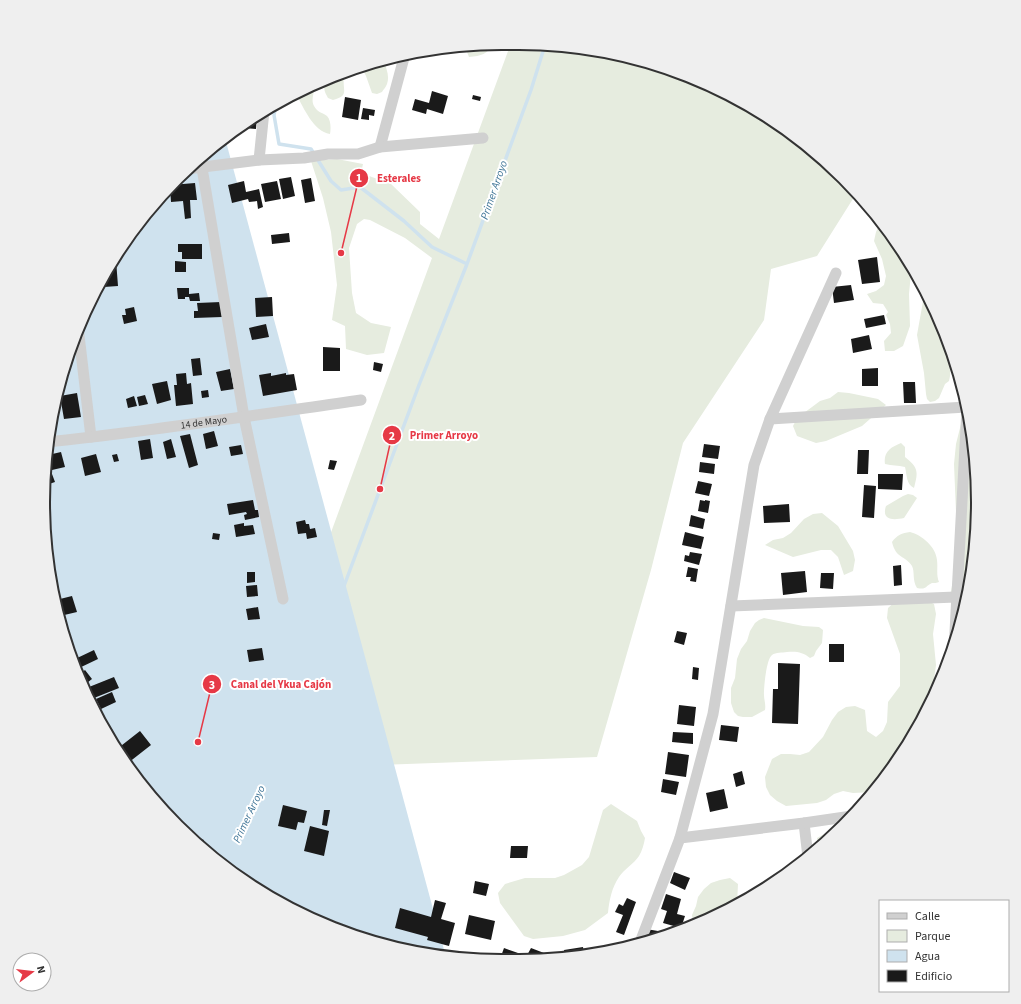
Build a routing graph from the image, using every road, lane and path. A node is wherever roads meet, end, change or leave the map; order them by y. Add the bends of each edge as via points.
1 (403, 61) edge
2 (263, 119) edge
3 (483, 138) dead end
4 (380, 147) junction
5 (259, 160) junction
6 (197, 168) edge
7 (202, 168) junction
8 (836, 273) dead end
9 (80, 341) edge
10 (361, 400) dead end
11 (961, 408) edge
12 (244, 417) junction
13 (770, 419) junction
14 (965, 430) edge
15 (91, 437) junction
16 (54, 441) edge
17 (956, 597) junction
18 (283, 599) dead end
19 (731, 606) junction
20 (955, 622) edge
21 (843, 817) edge
22 (804, 823) junction
23 (680, 838) junction
24 (807, 850) edge
25 (642, 937) edge

1 - 4 street
2 - 5 street
3 - 4 street
4 - 5 street via 358,154
5 - 7 street
6 - 7 street
7 - 12 street
8 - 13 street
9 - 15 street
10 - 12 street, 14 de Mayo
11 - 13 street
12 - 15 street, 14 de Mayo
12 - 18 street
13 - 19 street via 754,465
14 - 17 street
15 - 16 street, 14 de Mayo
17 - 19 street
17 - 20 street
19 - 23 street via 714,714
21 - 22 street
22 - 23 street
22 - 24 street
23 - 25 street

